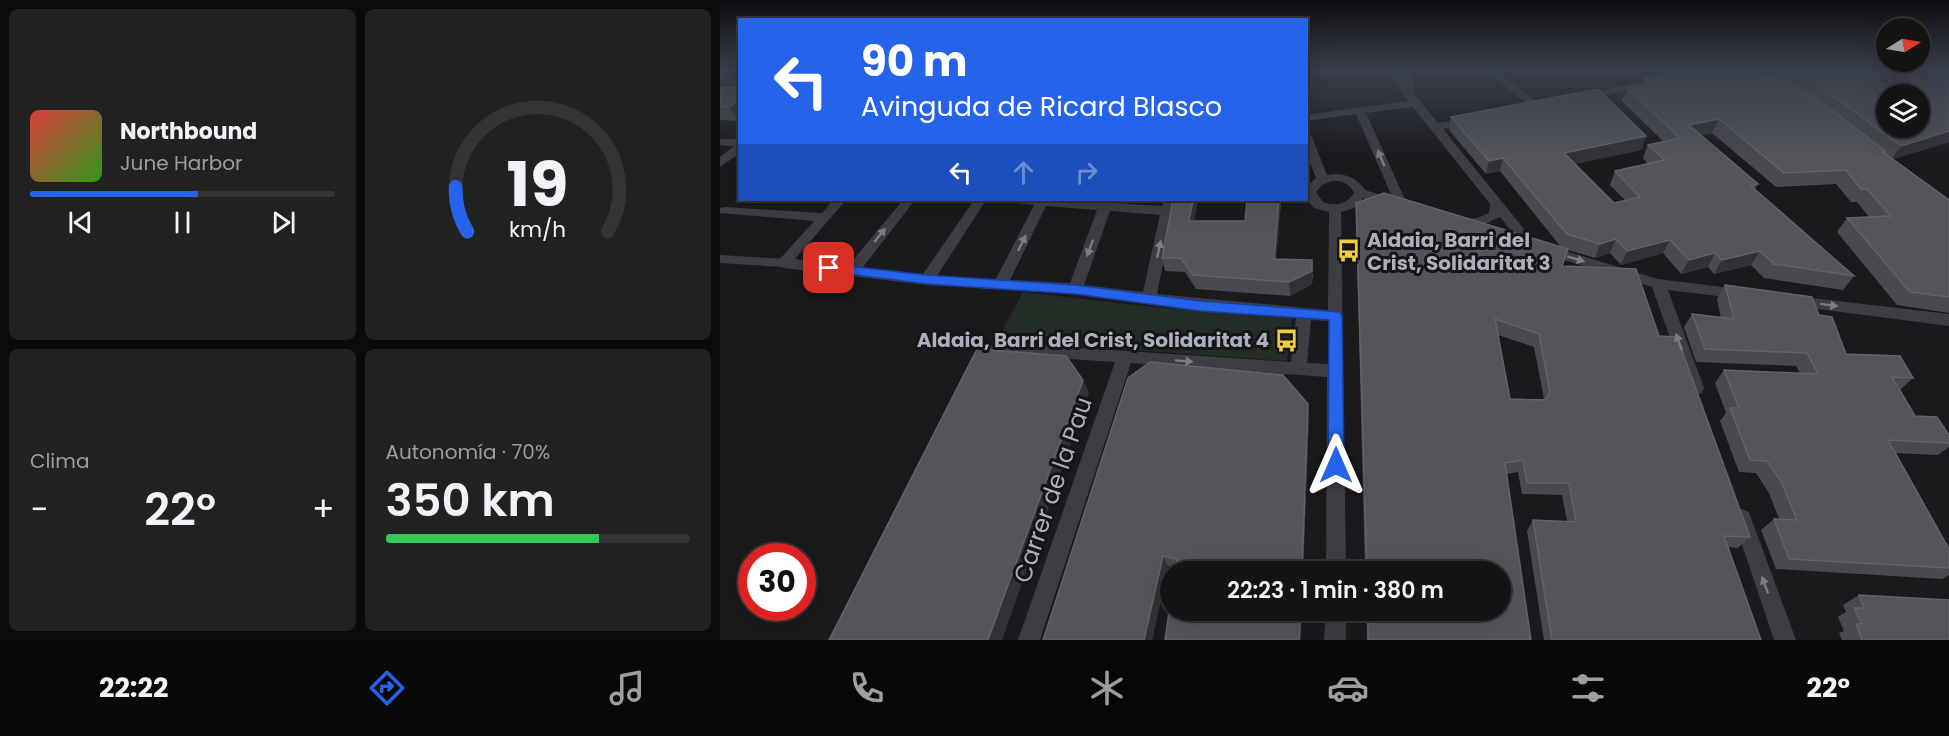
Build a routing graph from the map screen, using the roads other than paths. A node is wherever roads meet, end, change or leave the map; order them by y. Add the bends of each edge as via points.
1 (1409, 100) edge
2 (1414, 100) edge
3 (1529, 100) edge
4 (1538, 107) edge
5 (1360, 111) junction
6 (1308, 118) edge
7 (1482, 118) edge
8 (1436, 127) junction
9 (723, 142) dead end
10 (1308, 142) edge
11 (738, 145) edge
12 (738, 147) edge
13 (720, 163) edge
14 (1314, 183) edge
15 (1360, 193) junction
16 (738, 200) edge
17 (839, 201) edge
18 (908, 201) edge
19 (979, 201) edge
20 (1042, 201) joint
21 (1106, 203) edge
22 (1497, 203) junction
23 (1168, 205) edge
24 (1335, 209) junction
25 (723, 213) edge
26 (824, 217) junction
27 (1490, 233) edge
28 (1510, 239) edge
29 (1530, 245) junction
30 (720, 259) edge
31 (784, 262) junction
32 (852, 271) junction
33 (927, 280) junction
34 (1001, 284) junction
35 (1658, 284) junction
36 (1075, 290) junction
37 (1761, 297) edge
38 (1149, 299) junction
39 (1784, 299) edge
40 (1304, 313) junction
41 (1335, 316) junction
42 (1949, 320) edge
43 (994, 348) edge
44 (1125, 357) junction
45 (1298, 369) junction
46 (1336, 371) junction
47 (1702, 406) edge
48 (1737, 506) edge
49 (1336, 561) edge
50 (1336, 621) edge
51 (1029, 640) edge
52 (1335, 640) edge
53 (1785, 640) edge

1 - 5 street
2 - 8 street
3 - 4 street
5 - 6 street
15 -> 5 street via 1407,207
7 - 8 street
8 - 22 street
9 - 11 street
10 - 14 street via 1317,167
12 - 13 street
14 - 15 street via 1336,177 1356,185
14 - 24 street via 1311,195 1315,202
15 - 24 street via 1352,204
16 - 25 street
17 - 26 street
32 -> 18 street
19 - 33 street
20 - 21 street
34 -> 20 street
21 - 23 street
21 -> 36 street
22 - 27 street via 1495,215 1487,220 1455,222
22 - 29 street
38 -> 23 street
24 - 41 street
25 - 26 street
26 - 31 street
28 - 29 street
29 -> 35 street
30 - 31 lane
31 - 32 street
32 - 33 street
33 - 34 street
34 - 36 street
35 - 37 street
47 -> 35 street
36 - 38 street
38 - 40 street
39 -> 42 street
40 - 41 street
40 - 45 street
41 - 46 street
43 - 44 street
44 -> 45 street
44 - 51 street, Carrer de la Pau
45 - 46 street
46 - 49 street
53 -> 48 street
50 - 52 street

